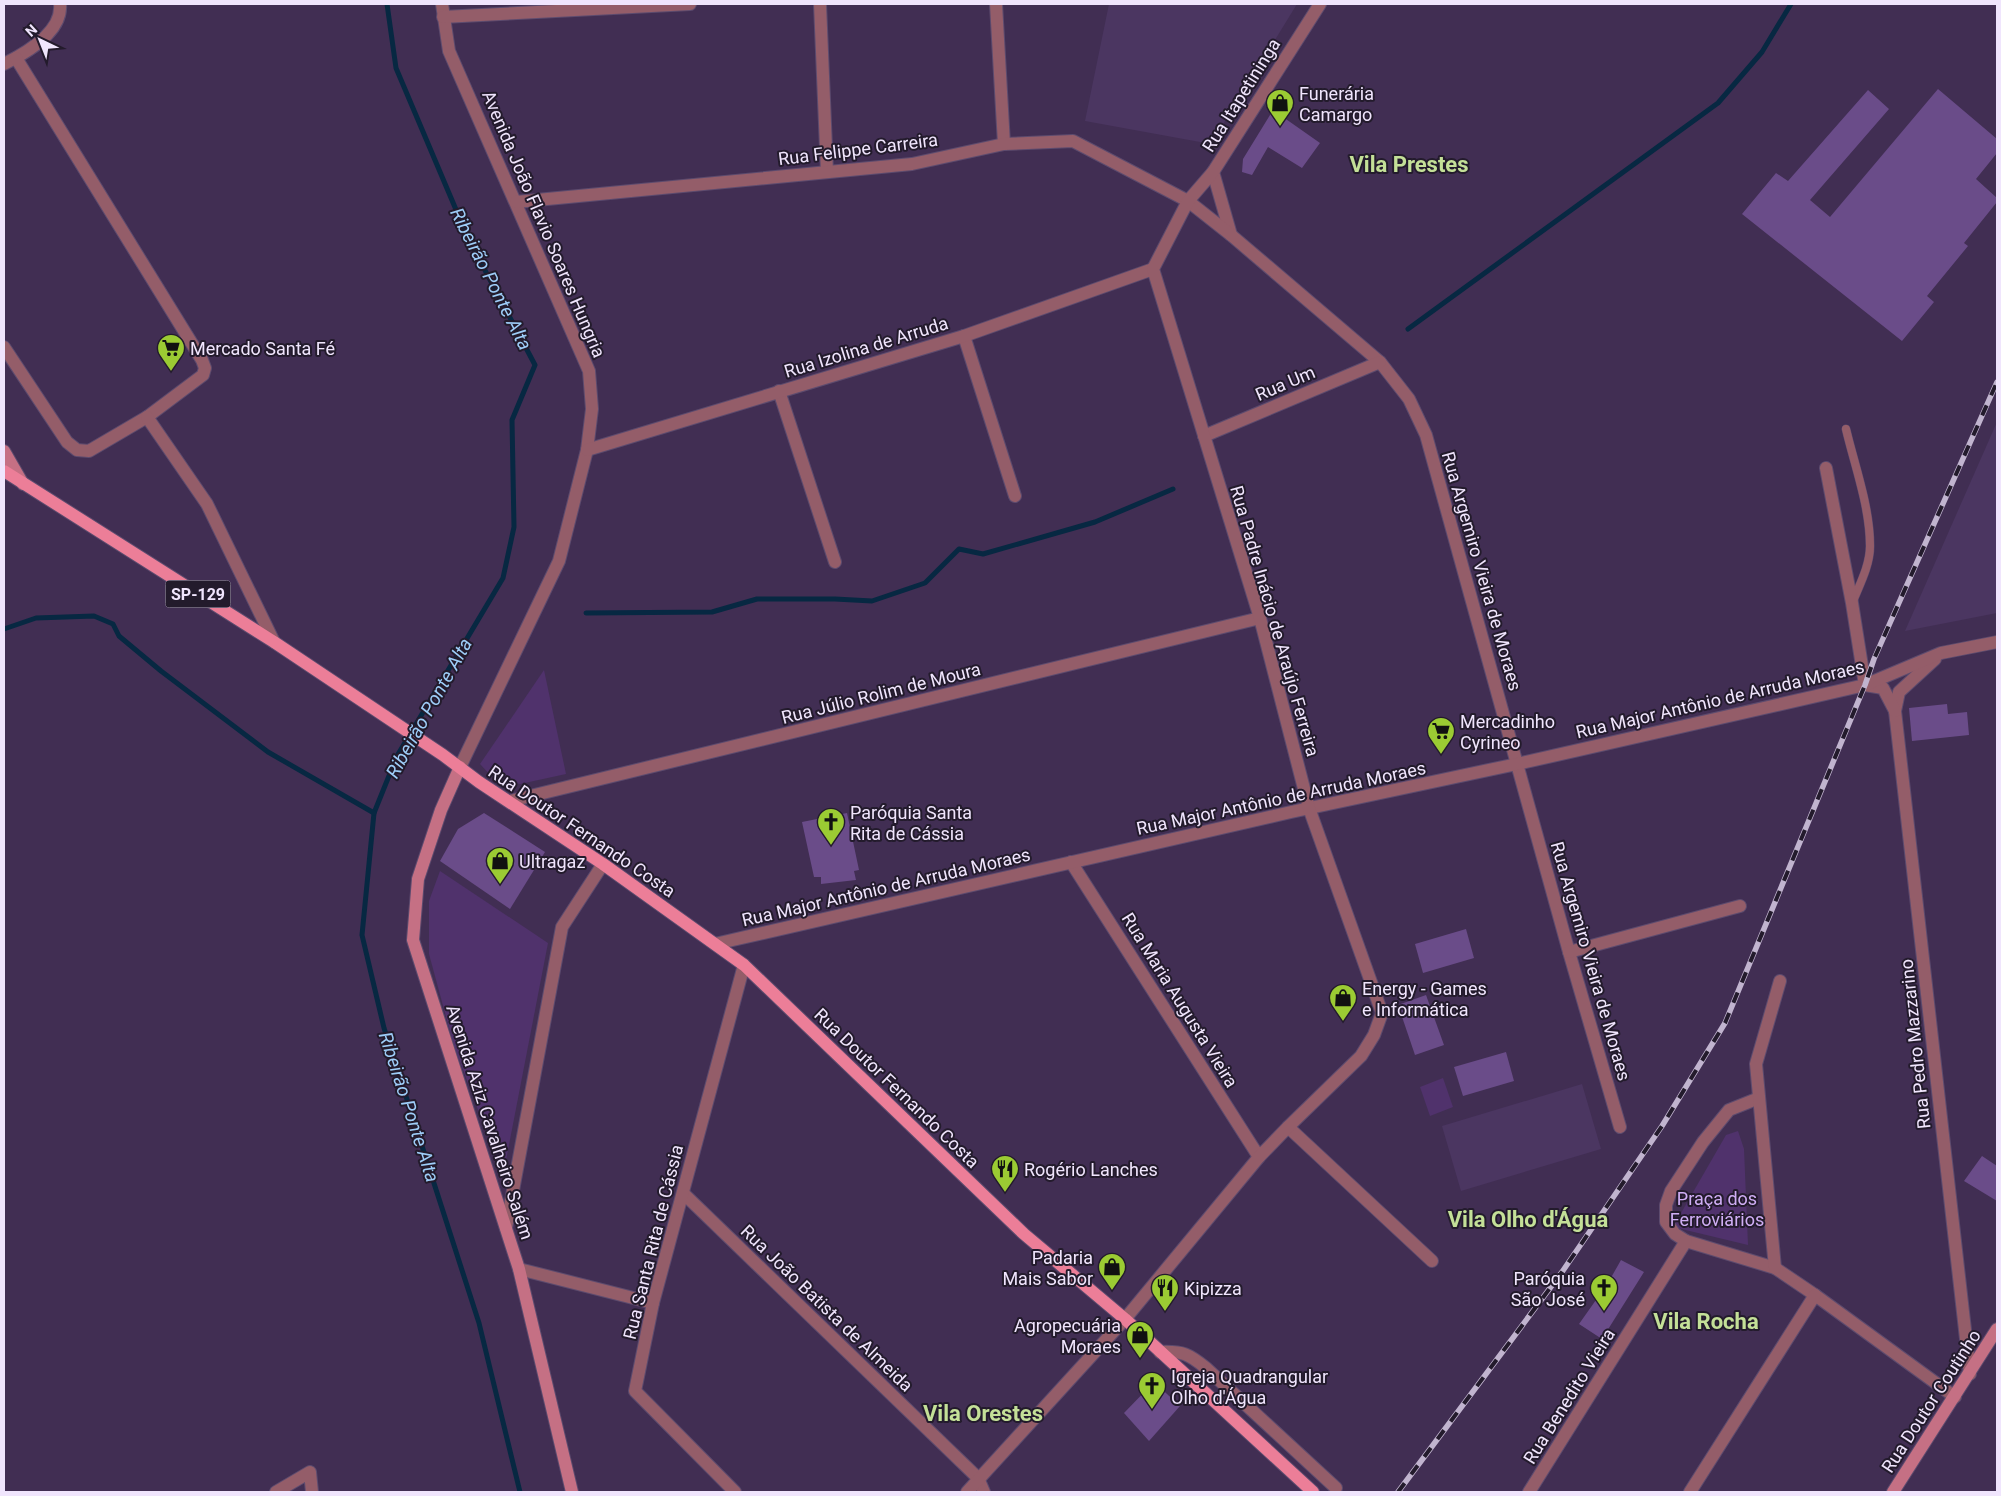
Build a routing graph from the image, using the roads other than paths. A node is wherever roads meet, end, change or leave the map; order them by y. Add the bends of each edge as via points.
1 (60, 4) edge
2 (690, 4) edge
3 (820, 4) edge
4 (996, 4) edge
5 (1320, 4) edge
6 (442, 10) edge
7 (16, 58) junction
8 (4, 64) edge
9 (1004, 144) junction
10 (827, 172) junction
11 (1213, 172) junction
12 (1188, 201) junction
13 (516, 202) junction
14 (1231, 235) junction
15 (1153, 269) junction
16 (964, 336) junction
17 (4, 347) edge
18 (1380, 362) junction
19 (779, 391) junction
20 (147, 417) junction
21 (1846, 429) dead end
22 (1204, 436) junction
23 (587, 450) junction
24 (4, 452) edge
25 (1826, 468) dead end
26 (4, 471) edge
27 (23, 484) junction
28 (1015, 496) dead end
29 (835, 562) dead end
30 (1852, 603) junction
31 (1260, 618) junction
32 (274, 642) junction
33 (1997, 642) edge
34 (1941, 653) junction
35 (1865, 685) junction
36 (1895, 711) junction
37 (1517, 764) junction
38 (460, 767) junction
39 (510, 801) junction
40 (1309, 808) junction
41 (1071, 862) junction
42 (603, 864) junction
43 (1740, 906) dead end
44 (715, 944) junction
45 (1569, 952) junction
46 (744, 965) junction
47 (1780, 980) dead end
48 (1759, 1098) junction
49 (1288, 1127) junction
50 (1620, 1127) dead end
51 (1259, 1157) junction
52 (684, 1194) junction
53 (506, 1228) junction
54 (1686, 1241) junction
55 (1432, 1261) dead end
56 (1775, 1268) junction
57 (519, 1269) junction
58 (1815, 1295) junction
59 (653, 1303) junction
60 (1125, 1319) junction
61 (1997, 1329) edge
62 (1160, 1352) junction
63 (1970, 1374) junction
64 (1954, 1397) junction
65 (978, 1478) junction
66 (1336, 1488) dead end
67 (276, 1492) edge
68 (312, 1492) edge
69 (572, 1492) edge
70 (735, 1492) edge
71 (967, 1492) edge
72 (984, 1492) edge
73 (1314, 1492) edge
74 (1529, 1492) edge
75 (1690, 1492) edge
76 (1893, 1492) edge

1 - 7 street via 59,20 50,33
2 - 6 street
3 - 10 street
4 - 9 street
5 - 11 street, Rua Itapetininga
6 - 13 street, Avenida João Flavio Soares Hungria via 449,51
7 - 8 street
7 - 20 street via 205,368 203,375
9 - 10 street, Rua Felippe Carreira via 912,164
9 - 12 street, Rua Felippe Carreira via 1073,141
10 - 13 street, Rua Felippe Carreira
11 - 12 street, Rua Itapetininga
11 - 14 street
12 - 14 street, Rua Argemiro Vieira de Moraes
12 - 15 street
13 - 23 street, Avenida João Flavio Soares Hungria via 589,371 592,409
14 - 18 street, Rua Argemiro Vieira de Moraes
15 - 16 street, Rua Izolina de Arruda
15 - 22 street, Rua Padre Inácio de Araújo Ferreira
16 - 19 street, Rua Izolina de Arruda
16 - 28 street
17 - 20 street via 67,442 77,450 89,451
18 - 22 street, Rua Um
18 - 37 street, Rua Argemiro Vieira de Moraes via 1409,399 1426,434
19 - 23 street, Rua Izolina de Arruda
19 - 29 street
20 - 32 street via 207,504
21 - 30 lane via 1866,511 1870,548 1866,570
22 - 31 street, Rua Padre Inácio de Araújo Ferreira
23 - 38 street, Avenida João Flavio Soares Hungria via 559,561
24 - 27 main road
25 - 30 street
26 - 27 main road, SP-129
27 - 32 main road, SP-129
30 - 35 street
31 - 39 street, Rua Júlio Rolim de Moura
31 - 40 street, Rua Padre Inácio de Araújo Ferreira
32 - 38 main road, Rua Doutor Fernando Costa / SP-129
33 - 34 street, Rua Major Antônio de Arruda Moraes
34 - 35 street, Rua Major Antônio de Arruda Moraes
34 - 36 street, Rua Pedro Mazzarino via 1899,692
35 - 36 street, Rua Pedro Mazzarino via 1883,688
35 - 37 street, Rua Major Antônio de Arruda Moraes
36 - 63 street, Rua Pedro Mazzarino
37 - 40 street, Rua Major Antônio de Arruda Moraes
37 - 45 street, Rua Argemiro Vieira de Moraes
38 - 39 main road, Rua Doutor Fernando Costa
38 - 53 main road, Avenida Aziz Cavalheiro Salém via 441,810 418,879 412,940
39 - 42 main road, Rua Doutor Fernando Costa
40 - 41 street, Rua Major Antônio de Arruda Moraes
40 - 49 street, Rua Padre Inácio de Araújo Ferreira via 1382,1013 1361,1056
41 - 44 street, Rua Major Antônio de Arruda Moraes
41 - 51 street, Rua Maria Augusta Vieira
42 - 44 main road, Rua Doutor Fernando Costa
42 - 53 street via 562,927
43 - 45 street
44 - 46 main road, Rua Doutor Fernando Costa
45 - 50 street, Rua Argemiro Vieira de Moraes
46 - 52 street, Rua Santa Rita de Cássia
46 - 60 main road, Rua Doutor Fernando Costa via 1024,1234
47 - 48 street via 1756,1064
48 - 54 street via 1729,1110 1703,1142 1671,1191 1666,1205 1666,1222 1675,1234
48 - 56 street
49 - 51 street, Rua Padre Inácio de Araújo Ferreira
49 - 55 street
51 - 60 street, Rua Padre Inácio de Araújo Ferreira
52 - 59 street, Rua Santa Rita de Cássia
52 - 65 street, Rua João Batista de Almeida
53 - 57 main road, Avenida Aziz Cavalheiro Salém
54 - 56 street
54 - 74 street, Rua Benedito Vieira
56 - 58 street
57 - 59 street
57 - 69 main road, Avenida Aziz Cavalheiro Salém
58 - 64 street
58 - 75 street
59 - 70 street, Rua Santa Rita de Cássia via 635,1392
60 - 62 main road, Rua Doutor Fernando Costa
60 - 65 street, Rua Padre Inácio de Araújo Ferreira
61 - 63 main road, Rua Doutor Coutinho
62 - 66 street via 1179,1351 1196,1359
62 - 73 main road, Rua Doutor Fernando Costa
63 - 64 main road, Rua Doutor Coutinho
64 - 76 main road, Rua Doutor Coutinho
65 - 71 street, Rua Padre Inácio de Araújo Ferreira
65 - 72 street, Rua João Batista de Almeida
67 - 68 street via 310,1472

